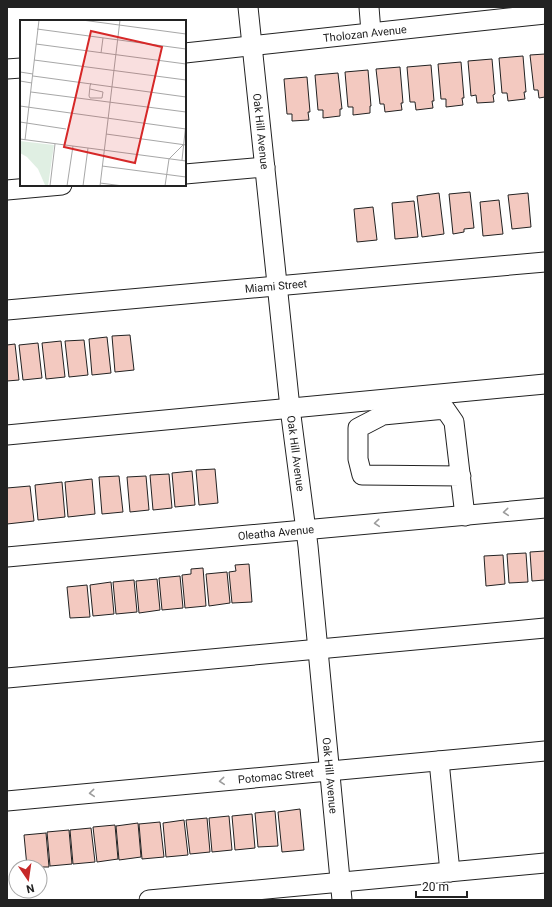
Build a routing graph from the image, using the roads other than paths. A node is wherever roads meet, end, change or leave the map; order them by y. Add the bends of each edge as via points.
1 (248, 7) edge
2 (369, 7) edge
3 (486, 13) edge
4 (545, 14) edge
5 (371, 32) junction
6 (252, 46) junction
7 (186, 53) edge
8 (20, 68) edge
9 (7, 69) edge
10 (265, 167) junction
11 (186, 174) edge
12 (51, 186) edge
13 (7, 190) edge
14 (545, 262) edge
15 (277, 285) junction
16 (7, 310) edge
17 (545, 384) edge
18 (290, 408) junction
19 (7, 435) edge
20 (461, 476) junction
21 (545, 508) edge
22 (465, 516) junction
23 (306, 530) junction
24 (7, 557) edge
25 (545, 628) edge
26 (318, 648) junction
27 (7, 678) edge
28 (545, 751) edge
29 (439, 761) junction
30 (330, 772) junction
31 (7, 801) edge
32 (545, 863) edge
33 (450, 872) junction
34 (341, 891) edge
35 (149, 900) edge

1 - 6 street, Oak Hill Avenue
2 - 5 street
3 - 4 street, Tholozan Avenue
3 - 5 street, Tholozan Avenue
5 - 6 street, Tholozan Avenue
6 - 7 street, Tholozan Avenue
6 - 10 street, Oak Hill Avenue
8 - 9 street
10 - 11 street
10 - 15 street, Oak Hill Avenue
12 - 13 street
14 - 15 street, Miami Street
15 - 16 street, Miami Street
15 - 18 street, Oak Hill Avenue
17 - 18 street
18 - 19 street
18 - 23 street, Oak Hill Avenue
20 - 20 street via 454,422 445,409 383,415 358,428 358,459 362,475
20 - 22 street
21 -> 22 street, Oleatha Avenue
22 -> 23 street, Oleatha Avenue
23 - 24 street, Oleatha Avenue
23 - 26 street, Oak Hill Avenue
25 - 26 street
26 - 27 street
26 - 30 street, Oak Hill Avenue
28 - 29 street, Potomac Street
29 - 30 street, Potomac Street
29 - 33 street
30 -> 31 street, Potomac Street
30 - 34 street, Oak Hill Avenue
32 - 33 street
33 - 34 street
34 - 35 street

